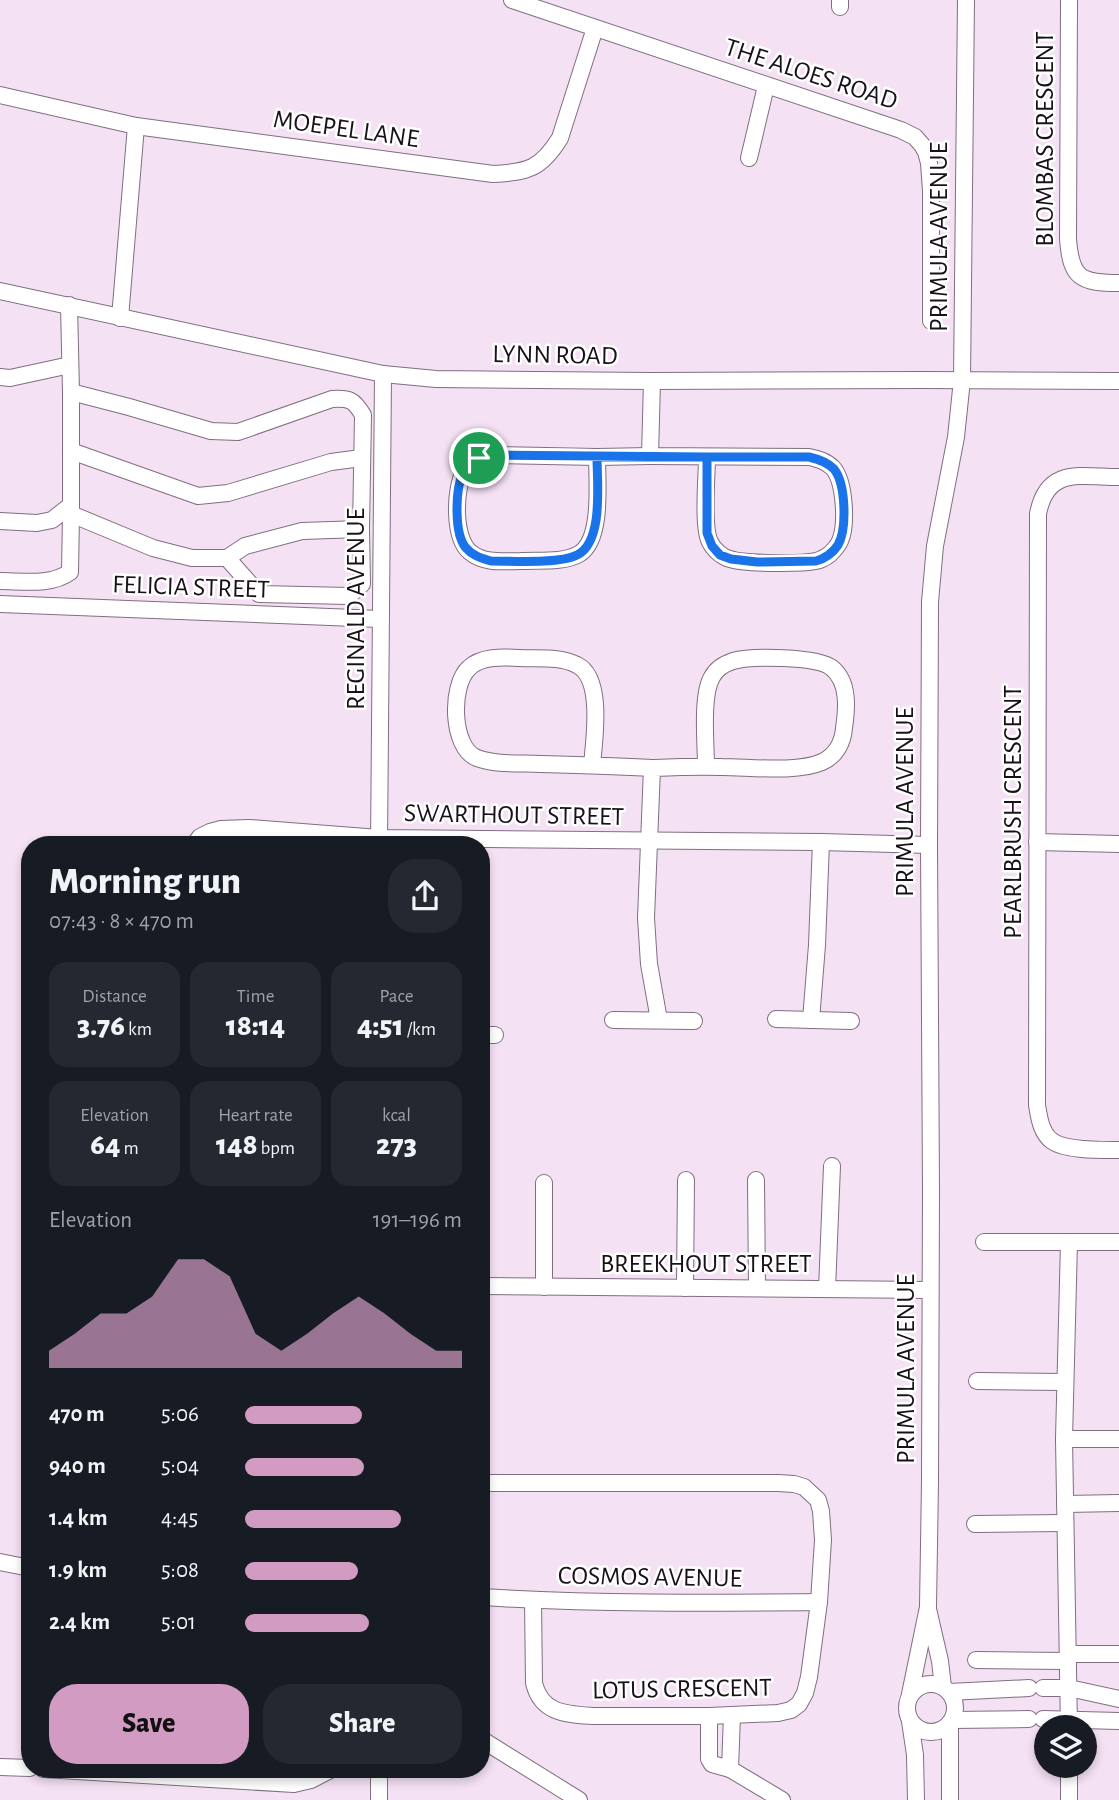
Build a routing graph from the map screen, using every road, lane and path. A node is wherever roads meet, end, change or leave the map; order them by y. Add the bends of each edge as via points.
1 (512, 0) edge
2 (965, 0) edge
3 (1069, 0) edge
4 (595, 28) junction
5 (766, 86) junction
6 (0, 95) edge
7 (136, 126) junction
8 (749, 158) dead end
9 (1119, 283) edge
10 (0, 291) edge
11 (69, 305) junction
12 (120, 318) junction
13 (932, 321) dead end
14 (70, 365) junction
15 (383, 374) junction
16 (0, 377) edge
17 (962, 380) junction
18 (652, 381) junction
19 (1119, 381) edge
20 (71, 392) junction
21 (71, 451) junction
22 (650, 456) junction
23 (597, 457) junction
24 (707, 457) junction
25 (361, 458) junction
26 (1119, 477) edge
27 (71, 509) junction
28 (0, 521) edge
29 (361, 529) junction
30 (227, 558) junction
31 (0, 580) edge
32 (0, 604) edge
33 (380, 619) junction
34 (592, 765) junction
35 (706, 766) junction
36 (653, 768) junction
37 (202, 836) edge
38 (323, 836) edge
39 (379, 836) edge
40 (649, 841) junction
41 (490, 842) edge
42 (821, 842) junction
43 (1037, 842) junction
44 (1119, 844) edge
45 (929, 845) junction
46 (614, 1020) dead end
47 (659, 1020) junction
48 (776, 1020) dead end
49 (811, 1020) junction
50 (694, 1021) dead end
51 (851, 1021) dead end
52 (1119, 1150) edge
53 (832, 1166) dead end
54 (686, 1180) dead end
55 (756, 1180) dead end
56 (544, 1183) dead end
57 (984, 1242) dead end
58 (1069, 1242) junction
59 (1119, 1242) edge
60 (490, 1286) edge
61 (544, 1287) junction
62 (685, 1288) junction
63 (757, 1288) junction
64 (827, 1289) junction
65 (930, 1290) junction
66 (977, 1381) dead end
67 (1065, 1382) junction
68 (1064, 1439) junction
69 (1119, 1439) edge
70 (490, 1483) edge
71 (1119, 1503) edge
72 (1065, 1504) junction
73 (1065, 1523) junction
74 (975, 1524) dead end
75 (0, 1562) edge
76 (21, 1566) edge
77 (490, 1598) edge
78 (533, 1600) junction
79 (819, 1602) junction
80 (928, 1607) junction
81 (1119, 1654) edge
82 (1068, 1658) junction
83 (976, 1660) dead end
84 (1069, 1688) junction
85 (946, 1690) junction
86 (910, 1694) junction
87 (1119, 1699) edge
88 (732, 1715) junction
89 (1069, 1715) edge
90 (709, 1716) junction
91 (1034, 1719) edge
92 (909, 1721) junction
93 (1119, 1721) edge
94 (951, 1722) junction
95 (1097, 1722) edge
96 (490, 1746) edge
97 (0, 1767) edge
98 (21, 1768) edge
99 (730, 1769) junction
100 (194, 1778) edge
101 (315, 1778) edge
102 (379, 1778) edge
103 (1069, 1778) edge
104 (379, 1800) edge
105 (579, 1800) edge
106 (782, 1800) edge
107 (916, 1800) edge
108 (950, 1800) edge
109 (1069, 1800) edge

1 - 4 street, THE ALOES ROAD
2 - 17 street, PRIMULA AVENUE
3 - 9 street, BLOMBAS CRESCENT via 1070,260 1080,276 1093,282
4 - 5 street, THE ALOES ROAD
4 - 7 street, MOEPEL LANE via 559,138 541,162 520,171 493,174
5 - 8 street
5 - 13 street, THE ALOES ROAD via 901,130 922,145 931,191
6 - 7 street, MOEPEL LANE
7 - 12 street
10 - 11 street, LYNN ROAD
11 - 12 street, LYNN ROAD
11 - 14 street
12 - 15 street, LYNN ROAD
14 - 16 street
14 - 20 street
15 - 18 street, LYNN ROAD via 436,379
15 - 33 street, REGINALD AVENUE
17 - 18 street, LYNN ROAD
17 - 19 street, LYNN ROAD
17 - 45 street, PRIMULA AVENUE via 930,602
18 - 22 street
20 - 21 street
20 - 25 street via 211,431 237,432 344,398 363,415
21 - 25 street via 198,496 228,493 331,462
21 - 27 street
22 - 23 street
22 - 24 street
23 - 23 street via 595,525 587,546 577,555 557,560 491,561 464,546 458,528 459,487 471,463 492,455
24 - 24 street via 822,460 836,472 842,492 844,525 839,543 816,561 757,562 720,555 707,533
25 - 29 street
26 - 43 street, PEARLBRUSH CRESCENT via 1058,480 1040,500
27 - 28 street via 37,523
27 - 30 street via 153,548 192,558
27 - 31 street via 67,575 46,581
29 - 30 street via 302,531 245,546
29 - 30 street via 362,584 349,597 259,594
32 - 33 street, FELICIA STREET
33 - 39 street, REGINALD AVENUE
34 - 34 street via 510,763 474,757 458,732 458,689 466,670 486,659 511,657 579,665 594,693
34 - 36 street
35 - 35 street via 794,768 825,761 840,745 844,732 846,697 840,677 824,663 813,661 764,658 723,665 707,687
35 - 36 street
36 - 40 street
37 - 38 street, SWARTHOUT STREET via 221,829 249,828
40 - 41 street, SWARTHOUT STREET
40 - 42 street, SWARTHOUT STREET
40 - 47 street, SWARTHOUT STREET via 647,942
42 - 45 street, SWARTHOUT STREET
42 - 49 street
43 - 44 street
43 - 52 street, PEARLBRUSH CRESCENT via 1039,1119 1052,1141 1084,1149
45 - 65 street, PRIMULA AVENUE
46 - 47 street
47 - 50 street
48 - 49 street
49 - 51 street
53 - 64 street
54 - 62 street
55 - 63 street
56 - 61 street
57 - 58 street
58 - 59 street
58 - 67 street
60 - 61 street, BREEKHOUT STREET
61 - 62 street, BREEKHOUT STREET
62 - 63 street, BREEKHOUT STREET
63 - 64 street, BREEKHOUT STREET
64 - 65 street, BREEKHOUT STREET
65 - 80 street, PRIMULA AVENUE
66 - 67 street
67 - 68 street
68 - 69 street
68 - 72 street
70 - 79 street, LOTUS CRESCENT via 778,1483 804,1487 818,1500 821,1511
71 - 72 street
72 - 73 street
73 - 74 street
73 - 82 street
75 - 76 street
77 - 78 street, COSMOS AVENUE
78 - 79 street, COSMOS AVENUE
78 - 90 street, LOTUS CRESCENT via 534,1683 537,1695 550,1708 572,1715
79 - 88 street, LOTUS CRESCENT via 809,1677 799,1704 778,1713
80 - 85 street, PRIMULA AVENUE
80 - 86 street, PRIMULA AVENUE
81 - 82 street
82 - 83 street
82 - 84 street
84 - 85 street
84 - 87 street
84 - 89 street
85 - 86 street via 936,1684 922,1685
85 - 94 street via 955,1706
86 - 92 street
88 - 90 street, LOTUS CRESCENT
88 - 99 street
90 - 99 street via 709,1759
91 - 94 street
92 - 94 street via 929,1733
92 - 107 street
93 - 95 street
94 - 108 street
96 - 105 street
97 - 98 street
99 - 106 street
100 - 101 street via 294,1784
102 - 104 street
103 - 109 street

